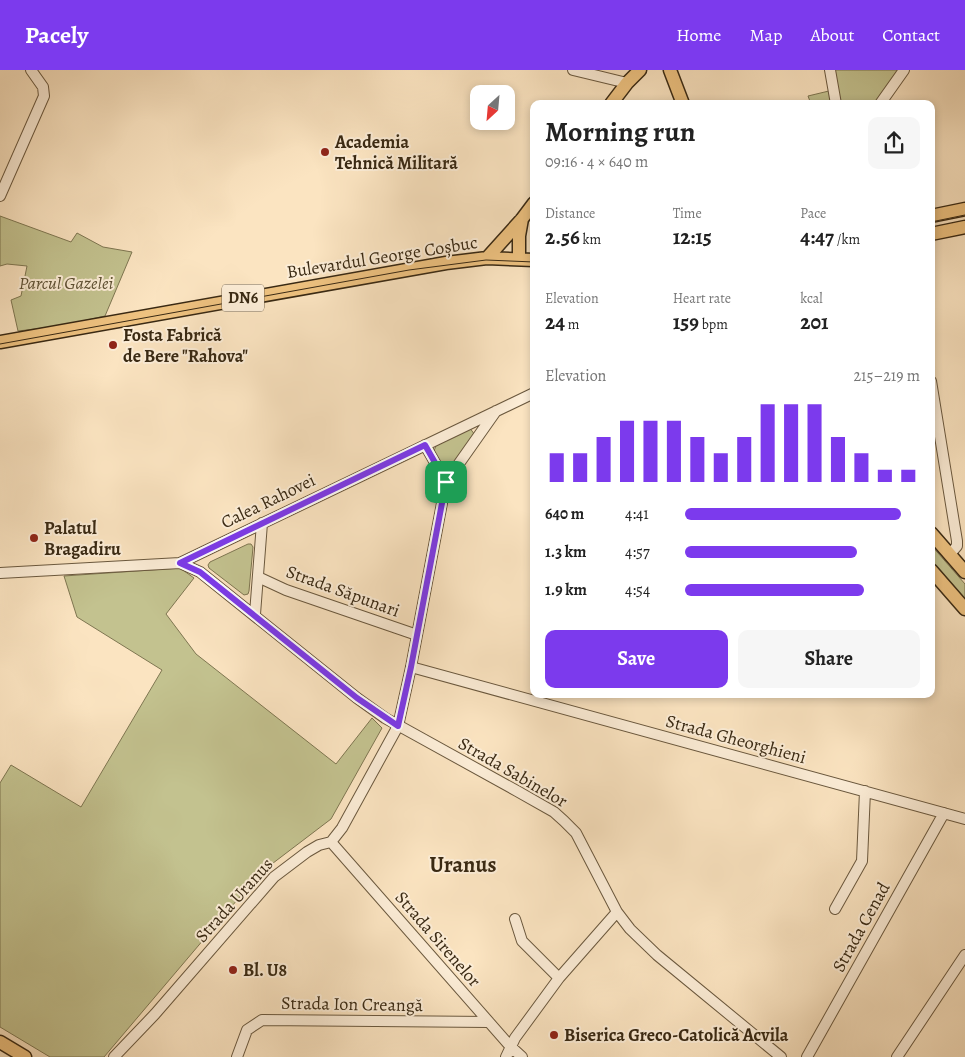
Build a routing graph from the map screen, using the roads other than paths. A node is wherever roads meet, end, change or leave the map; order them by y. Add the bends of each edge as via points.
1 (31, 70) edge
2 (573, 70) edge
3 (630, 70) edge
4 (640, 70) edge
5 (670, 70) edge
6 (830, 70) edge
7 (904, 70) edge
8 (627, 83) junction
9 (614, 100) edge
10 (681, 100) edge
11 (835, 100) edge
12 (883, 100) edge
13 (1, 190) edge
14 (530, 209) edge
15 (965, 209) edge
16 (935, 215) edge
17 (522, 219) junction
18 (965, 227) edge
19 (935, 233) edge
20 (487, 258) junction
21 (519, 259) junction
22 (530, 260) edge
23 (0, 342) edge
24 (530, 395) edge
25 (935, 406) edge
26 (496, 411) junction
27 (425, 445) junction
28 (446, 482) junction
29 (262, 523) junction
30 (935, 537) edge
31 (950, 554) junction
32 (180, 563) junction
33 (965, 572) edge
34 (0, 573) edge
35 (935, 575) edge
36 (258, 577) junction
37 (965, 609) edge
38 (255, 614) junction
39 (418, 635) junction
40 (411, 667) junction
41 (398, 726) junction
42 (865, 791) junction
43 (944, 813) junction
44 (965, 819) edge
45 (330, 842) junction
46 (835, 909) dead end
47 (617, 912) junction
48 (515, 919) dead end
49 (965, 956) edge
50 (559, 978) junction
51 (489, 1022) junction
52 (0, 1042) edge
53 (510, 1046) junction
54 (115, 1056) edge
55 (26, 1057) edge
56 (237, 1057) edge
57 (506, 1057) edge
58 (522, 1057) edge
59 (781, 1057) edge
60 (808, 1057) edge
61 (897, 1057) edge

1 - 13 street via 43,87 44,96
2 - 8 street
3 - 8 main road
4 - 8 main road
5 - 10 main road
6 - 11 street
7 - 12 street
8 - 9 main road
14 - 17 main road
15 - 16 main road
17 - 20 main road
17 - 21 main road
18 - 19 main road
20 - 21 main road, Bulevardul George Coșbuc / DN6
20 - 23 main road, Bulevardul George Coșbuc / DN6
21 - 22 main road, Bulevardul George Coșbuc / DN6
24 - 26 street, Calea Rahovei
25 - 31 street via 957,540 957,546
26 - 27 street, Calea Rahovei
26 - 28 street, Strada Uranus
27 - 28 street
27 - 29 street, Calea Rahovei
28 - 39 street, Strada Uranus
29 - 32 street, Calea Rahovei
29 - 36 street
30 - 31 main road
31 - 33 main road
32 - 34 street, Calea Rahovei
32 - 38 street, Strada Sabinelor via 200,572
35 - 37 main road
36 - 38 street
36 - 39 street, Strada Săpunari via 286,590
38 - 41 street, Strada Sabinelor via 357,698
39 - 40 street, Strada Uranus
40 - 41 street, Strada Uranus
40 - 42 street, Strada Gheorghieni
41 - 45 street, Strada Uranus via 342,828
41 - 47 street, Strada Sabinelor via 554,812 576,833
42 - 43 street, Strada Gheorghieni
42 - 46 street via 862,861
43 - 44 street, Strada Gheorghieni
43 - 60 street, Strada Cenad
45 - 51 street, Strada Sirenelor
45 - 54 street, Strada Uranus via 307,852 274,877
47 - 50 street
47 - 59 street, Strada Sabinelor via 645,945
48 - 50 street via 522,941
49 - 61 street
50 - 53 street
51 - 53 street, Strada Sirenelor
51 - 56 street, Strada Ion Creangă via 262,1020 247,1030
52 - 55 main road
53 - 57 street
53 - 58 street, Strada Sirenelor

